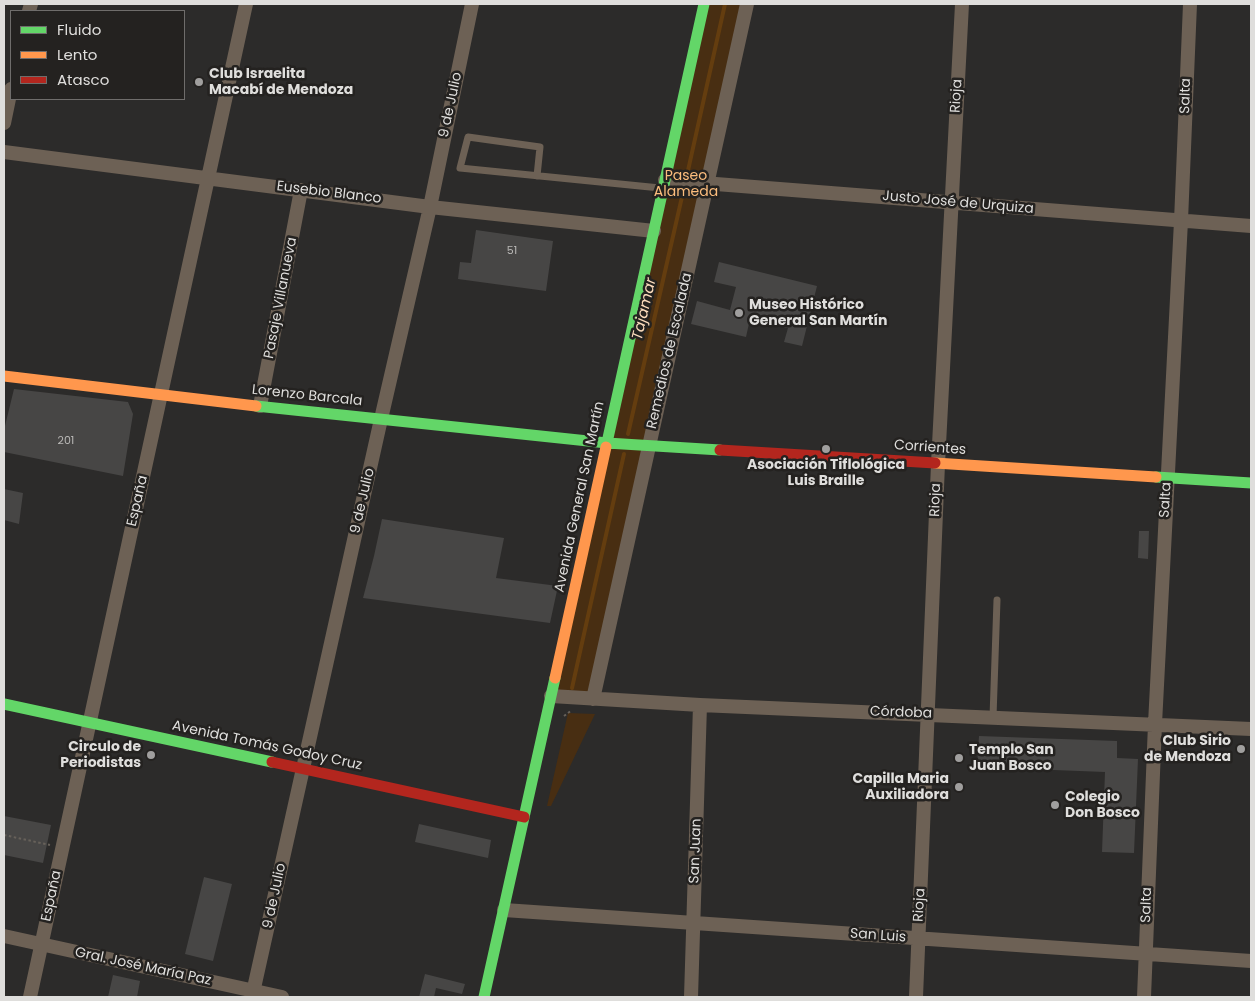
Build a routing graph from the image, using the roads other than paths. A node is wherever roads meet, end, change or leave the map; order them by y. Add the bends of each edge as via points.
1 (246, 4) edge
2 (472, 4) edge
3 (704, 4) edge
4 (748, 4) edge
5 (962, 4) edge
6 (1190, 4) edge
7 (10, 94) edge
8 (4, 123) edge
9 (4, 152) edge
10 (537, 176) junction
11 (208, 178) junction
12 (708, 183) junction
13 (664, 184) junction
14 (301, 190) junction
15 (950, 202) junction
16 (430, 207) junction
17 (1181, 221) junction
18 (1251, 226) edge
19 (654, 230) junction
20 (4, 376) edge
21 (162, 394) junction
22 (260, 406) junction
23 (381, 419) junction
24 (607, 443) junction
25 (649, 446) junction
26 (938, 464) junction
27 (1167, 478) junction
28 (1251, 483) edge
29 (997, 600) dead end
30 (551, 696) junction
31 (593, 699) junction
32 (4, 704) edge
33 (700, 704) junction
34 (928, 714) junction
35 (993, 717) junction
36 (88, 723) junction
37 (1155, 724) junction
38 (1251, 729) edge
39 (303, 769) junction
40 (524, 817) junction
41 (504, 910) junction
42 (694, 923) junction
43 (4, 936) edge
44 (918, 938) junction
45 (41, 944) junction
46 (1146, 954) junction
47 (1251, 962) edge
48 (253, 994) edge
49 (30, 997) edge
50 (282, 997) edge
51 (484, 997) edge
52 (691, 997) edge
53 (916, 997) edge
54 (1144, 997) edge

1 - 11 street, España
2 - 16 street, 9 de Julio
3 - 13 main road, Avenida General San Martín
4 - 12 street, Remedios de Escalada
5 - 15 street, Rioja
6 - 17 street, Salta
7 - 8 street
9 - 11 street, Eusebio Blanco
10 - 10 lane via 460,168 468,137 540,147
10 - 13 lane
11 - 14 street, Eusebio Blanco
11 - 21 street, España
12 - 13 street, Justo José de Urquiza
12 - 15 street, Justo José de Urquiza
12 - 25 street, Remedios de Escalada
13 - 19 main road, Avenida General San Martín
14 - 16 street, Eusebio Blanco
14 - 22 street, Pasaje Villanueva
15 - 17 street, Justo José de Urquiza
15 - 26 street, Rioja
16 - 19 street, Eusebio Blanco
16 - 23 street, 9 de Julio
17 - 18 street, Justo José de Urquiza
17 - 27 street, Salta
19 - 24 main road, Avenida General San Martín
20 - 21 main road, Lorenzo Barcala
21 - 22 main road, Lorenzo Barcala
21 - 36 street, España
22 - 23 main road, Lorenzo Barcala
23 - 24 main road, Lorenzo Barcala
23 - 39 street, 9 de Julio
24 - 25 main road, Corrientes
24 - 30 main road, Avenida General San Martín
25 - 26 main road, Corrientes
25 - 31 street, Remedios de Escalada
26 - 27 main road, Corrientes
26 - 34 street, Rioja
27 - 28 main road, Corrientes
27 - 37 street, Salta
29 - 35 lane
30 - 31 street, Córdoba
30 - 40 main road, Avenida General San Martín
31 - 33 street, Córdoba
32 - 36 main road, Avenida Tomás Godoy Cruz
33 - 34 street, Córdoba
33 - 42 street, San Juan
34 - 35 street, Córdoba
34 - 44 street, Rioja
35 - 37 street, Córdoba
36 - 39 main road, Avenida Tomás Godoy Cruz
36 - 45 street, España
37 - 38 street, Córdoba
37 - 46 street, Salta
39 - 40 main road, Avenida Tomás Godoy Cruz
39 - 48 street, 9 de Julio
40 - 41 main road, Avenida General San Martín
41 - 42 street, San Luis
41 - 51 main road, Avenida General San Martín
42 - 44 street, San Luis
42 - 52 street, San Juan
43 - 45 street, Gral. José María Paz
44 - 46 street, San Luis
44 - 53 street, Rioja
45 - 48 street, Gral. José María Paz
45 - 49 street, España
46 - 47 street, San Luis
46 - 54 street, Salta
48 - 50 street, Gral. José María Paz

